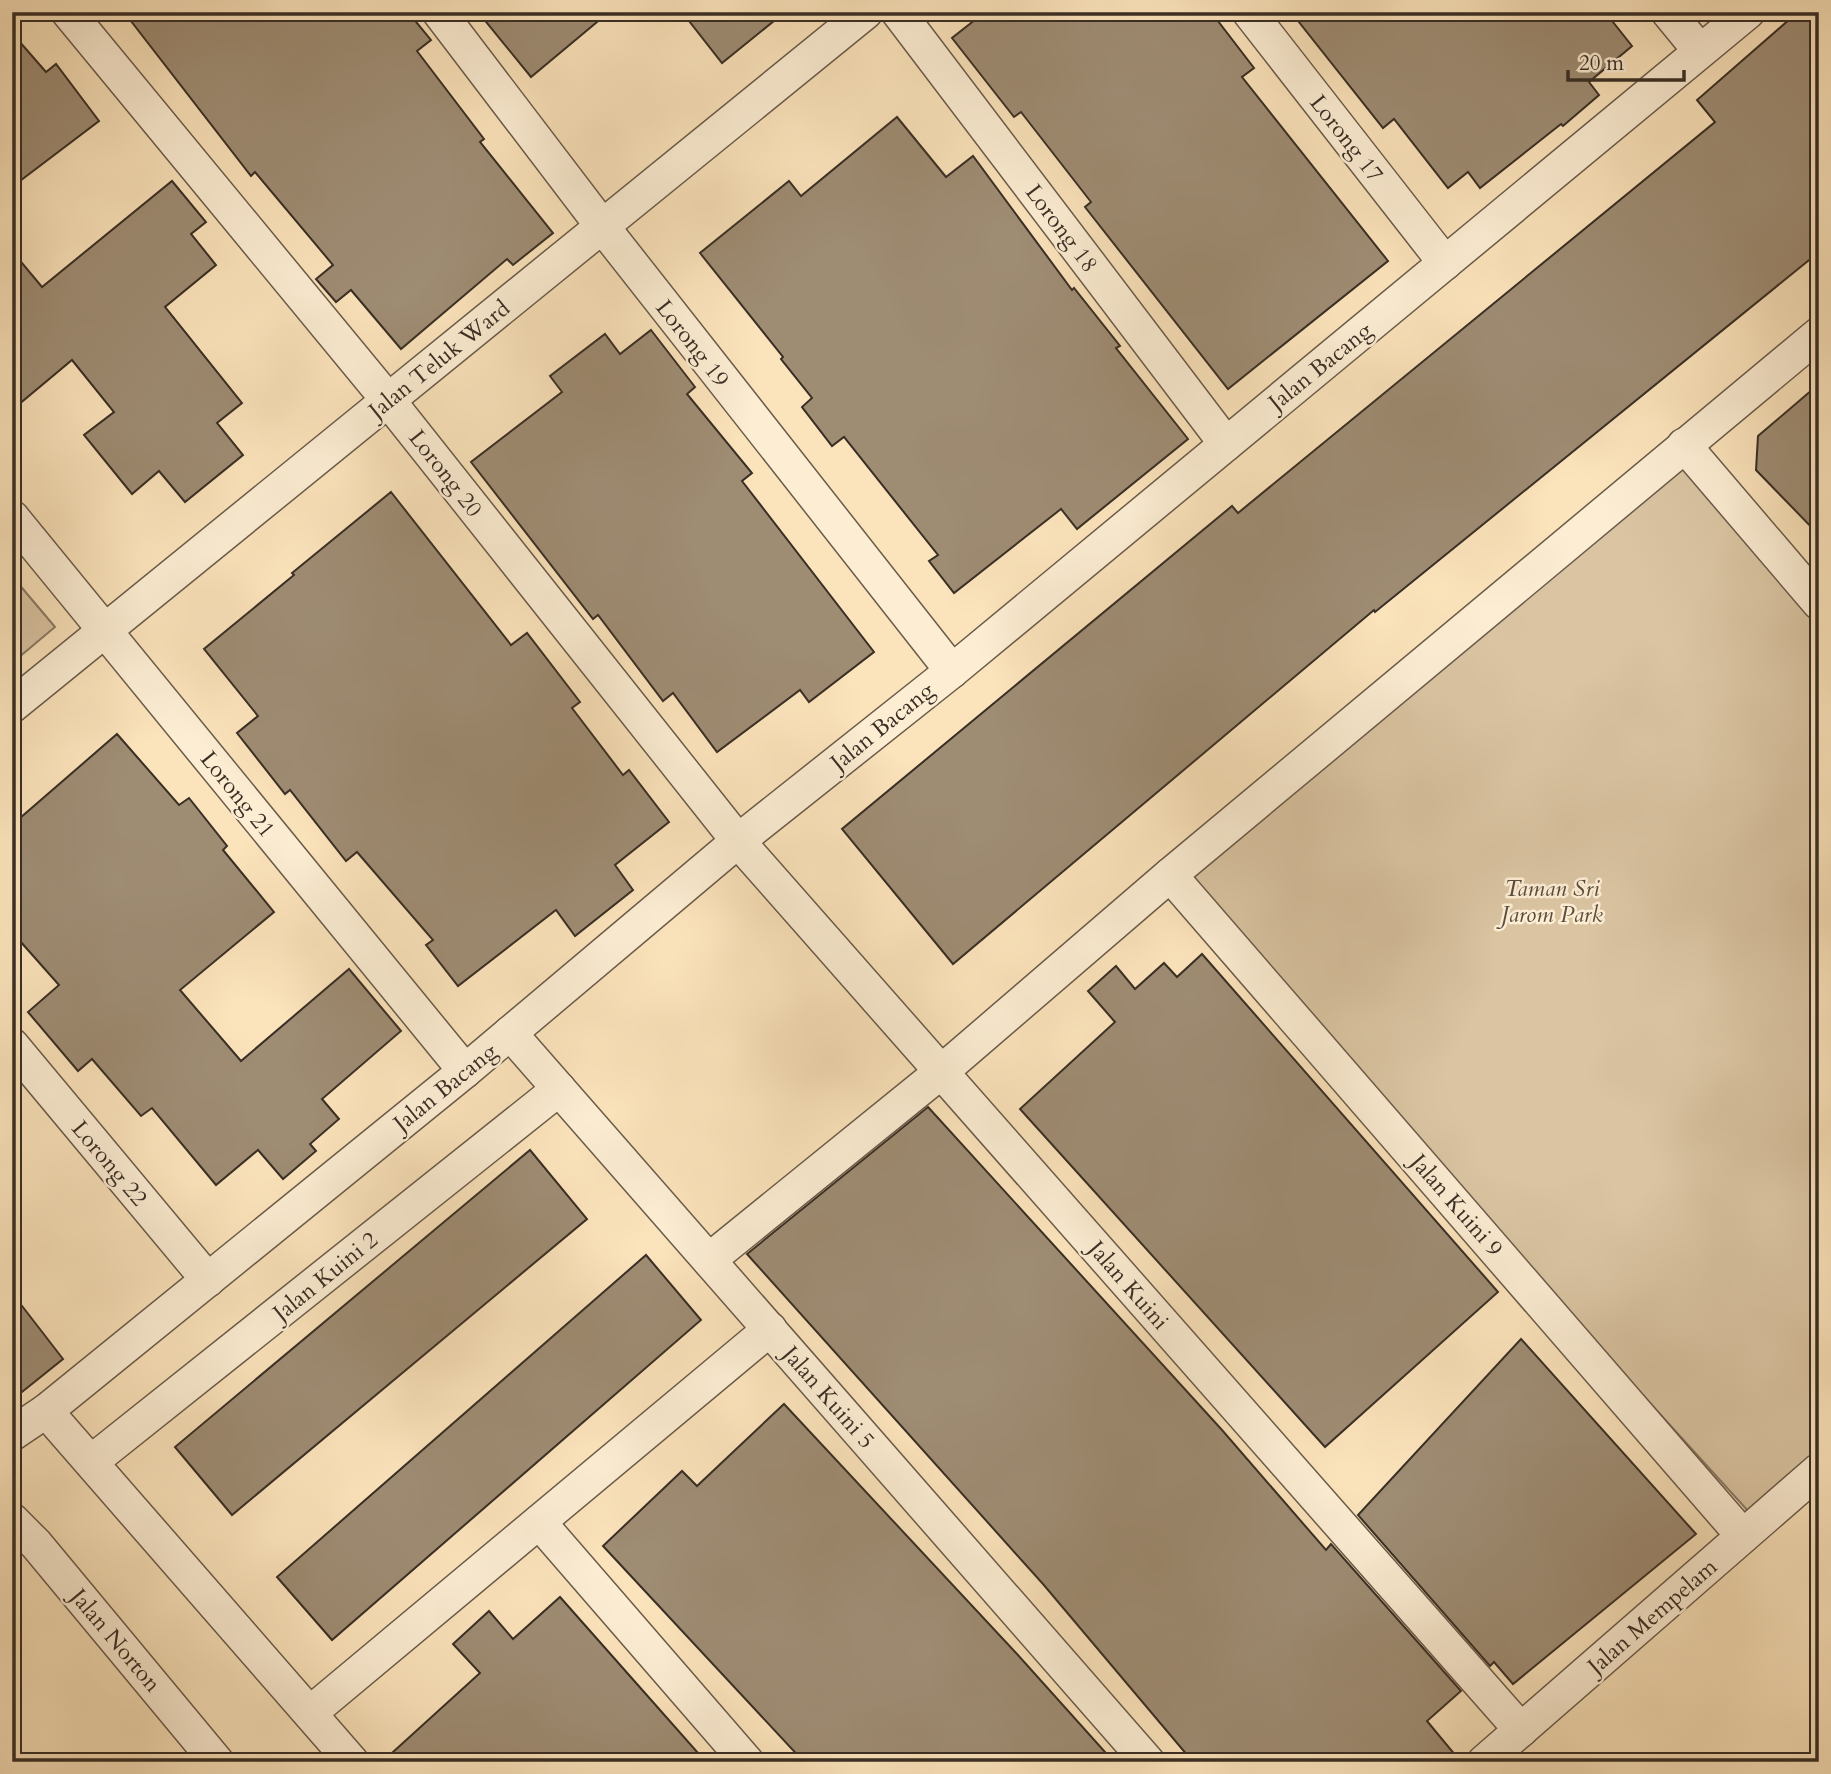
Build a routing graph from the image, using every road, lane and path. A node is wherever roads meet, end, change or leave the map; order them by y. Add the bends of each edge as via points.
1 (68, 12) edge
2 (439, 12) edge
3 (866, 12) edge
4 (898, 12) edge
5 (1249, 12) edge
6 (1668, 12) edge
7 (1748, 12) edge
8 (1700, 51) junction
9 (602, 226) junction
10 (1445, 263) junction
11 (1819, 334) edge
12 (388, 400) junction
13 (1226, 444) junction
14 (1684, 445) junction
15 (12, 517) edge
16 (1819, 603) edge
17 (104, 631) junction
18 (951, 671) junction
19 (12, 706) edge
20 (737, 841) junction
21 (1170, 875) junction
22 (510, 1033) junction
23 (12, 1045) edge
24 (465, 1071) junction
25 (941, 1072) junction
26 (559, 1089) junction
27 (709, 1260) junction
28 (208, 1280) junction
29 (770, 1329) junction
30 (46, 1411) junction
31 (12, 1434) edge
32 (91, 1462) junction
33 (1819, 1470) edge
34 (12, 1520) edge
35 (539, 1522) junction
36 (1743, 1536) junction
37 (310, 1713) junction
38 (1521, 1730) junction
39 (217, 1762) edge
40 (352, 1762) edge
41 (747, 1762) edge
42 (1148, 1762) edge
43 (1484, 1762) edge

1 - 12 street, Lorong 20
2 - 9 street, Lorong 19
3 - 9 street, Jalan Teluk Ward
4 - 13 street, Lorong 18
5 - 10 street, Lorong 17
6 - 8 street
7 - 8 street, Jalan Bacang
8 - 10 street, Jalan Bacang
9 - 12 street, Jalan Teluk Ward
9 - 18 street, Lorong 19
10 - 13 street, Jalan Bacang
11 - 14 street
12 - 17 street, Jalan Teluk Ward
12 - 20 street, Lorong 20
13 - 18 street, Jalan Bacang
14 - 16 street
14 - 21 street
15 - 17 street, Lorong 21
17 - 19 street, Jalan Teluk Ward
17 - 24 street, Lorong 21
18 - 20 street, Jalan Bacang
20 - 22 street, Jalan Bacang
20 - 25 street, Jalan Kuini
21 - 25 street
21 - 36 street, Jalan Kuini 9
22 - 24 street, Jalan Bacang
22 - 26 street, Jalan Kuini 5
23 - 28 street, Lorong 22
24 - 28 street, Jalan Bacang
25 - 27 street
25 - 38 street, Jalan Kuini
26 - 27 street, Jalan Kuini 5
26 - 32 street, Jalan Kuini 2
27 - 29 street, Jalan Kuini 5
28 - 30 street, Jalan Bacang
29 - 35 street
29 - 42 street, Jalan Kuini 5
30 - 31 street, Jalan Bacang
30 - 32 street
32 - 37 street
33 - 36 street, Jalan Mempelam
34 - 39 street, Jalan Norton
35 - 37 street
35 - 41 street
36 - 38 street, Jalan Mempelam
37 - 40 street
38 - 43 street, Jalan Mempelam

